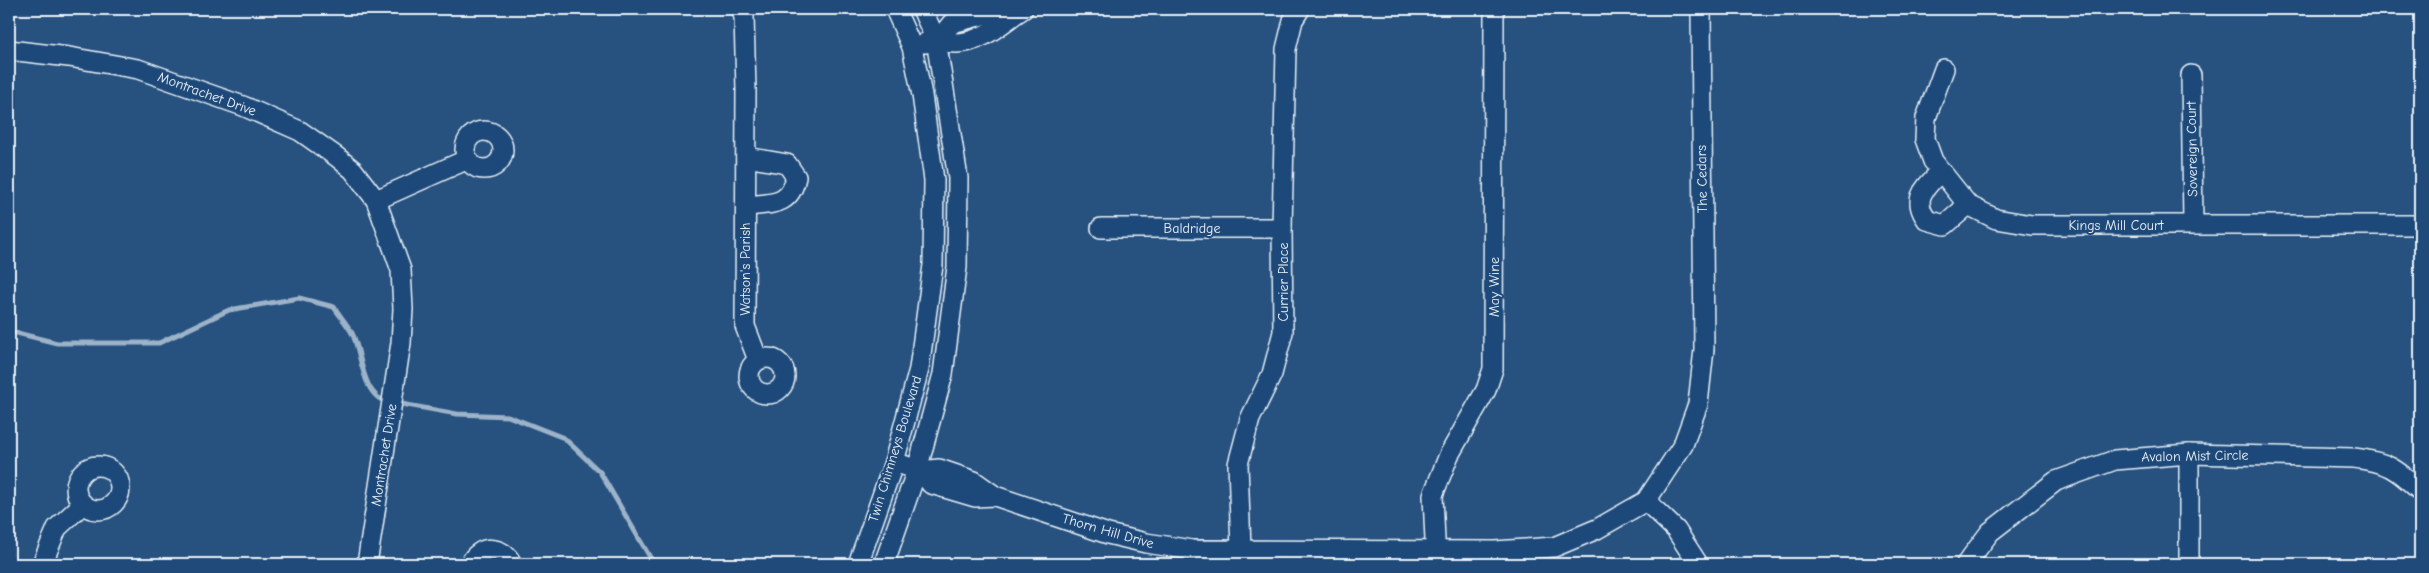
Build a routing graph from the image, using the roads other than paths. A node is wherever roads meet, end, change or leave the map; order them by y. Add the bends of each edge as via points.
1 (741, 9) edge
2 (895, 9) edge
3 (922, 9) edge
4 (1023, 9) edge
5 (1300, 9) edge
6 (1494, 9) edge
7 (1701, 9) edge
8 (937, 40) junction
9 (912, 47) junction
10 (9, 50) edge
11 (1944, 70) dead end
12 (2191, 75) dead end
13 (746, 157) junction
14 (468, 159) dead end
15 (1941, 171) junction
16 (376, 200) junction
17 (1968, 205) junction
18 (746, 206) junction
19 (2193, 224) junction
20 (2420, 225) edge
21 (1101, 228) dead end
22 (1282, 228) junction
23 (1704, 349) joint
24 (758, 360) dead end
25 (2189, 454) junction
26 (894, 462) junction
27 (919, 471) junction
28 (2420, 491) edge
29 (1646, 501) junction
30 (83, 504) dead end
31 (1243, 557) edge
32 (1435, 558) edge
33 (42, 564) edge
34 (367, 564) edge
35 (470, 564) edge
36 (512, 564) edge
37 (858, 564) edge
38 (884, 564) edge
39 (1698, 564) edge
40 (1966, 564) edge
41 (2189, 564) edge

1 - 13 street, Watson's Parish via 746,71
2 - 9 street, Twin Chimneys Boulevard
3 - 8 street, Twin Chimneys Boulevard
4 - 8 street via 990,34 956,43
5 - 22 street, Currier Place via 1293,20 1286,49
6 - 32 street, May Wine via 1493,369 1482,399 1449,455 1433,495
7 - 23 street, The Cedars
8 - 9 street
8 - 27 street, Twin Chimneys Boulevard via 958,178 957,267 943,374
9 - 26 street, Twin Chimneys Boulevard via 934,180 933,265 919,369
10 - 16 street, Montrachet Drive via 138,69 243,106 300,131 348,165
11 - 15 street, Kings Mill Court via 1926,118 1925,139 1933,161
12 - 19 street, Sovereign Court
13 - 18 street, Watson's Parish
13 - 18 street, Watson's Parish via 786,164 796,178 793,190 784,200
14 - 16 street
15 - 17 street, Kings Mill Court
15 - 17 street via 1920,198 1919,210 1927,220 1945,225
16 - 34 street, Montrachet Drive via 401,270 403,310
17 - 19 street, Kings Mill Court via 1996,219 2032,225
18 - 24 street, Watson's Parish via 745,326
19 - 20 street, Kings Mill Court
21 - 22 street, Baldridge
22 - 31 street, Currier Place via 1283,332 1272,374 1250,419 1238,464
23 - 29 street, Thorn Hill Drive via 1698,404 1683,445
25 - 28 street, Avalon Mist Circle via 2374,460 2392,466
25 - 40 street, Avalon Mist Circle via 2115,460 2056,481 1990,532
25 - 41 street
26 - 27 street, Thorn Hill Drive
26 - 37 street, Twin Chimneys Boulevard
27 - 31 street, Thorn Hill Drive via 931,484 975,497 995,496 1108,534
27 - 38 street, Twin Chimneys Boulevard
29 - 32 street, Thorn Hill Drive via 1597,529 1554,547
29 - 39 street via 1676,530
30 - 33 street via 56,528
31 - 32 street, Thorn Hill Drive
35 - 36 street via 478,553 490,549 503,552

